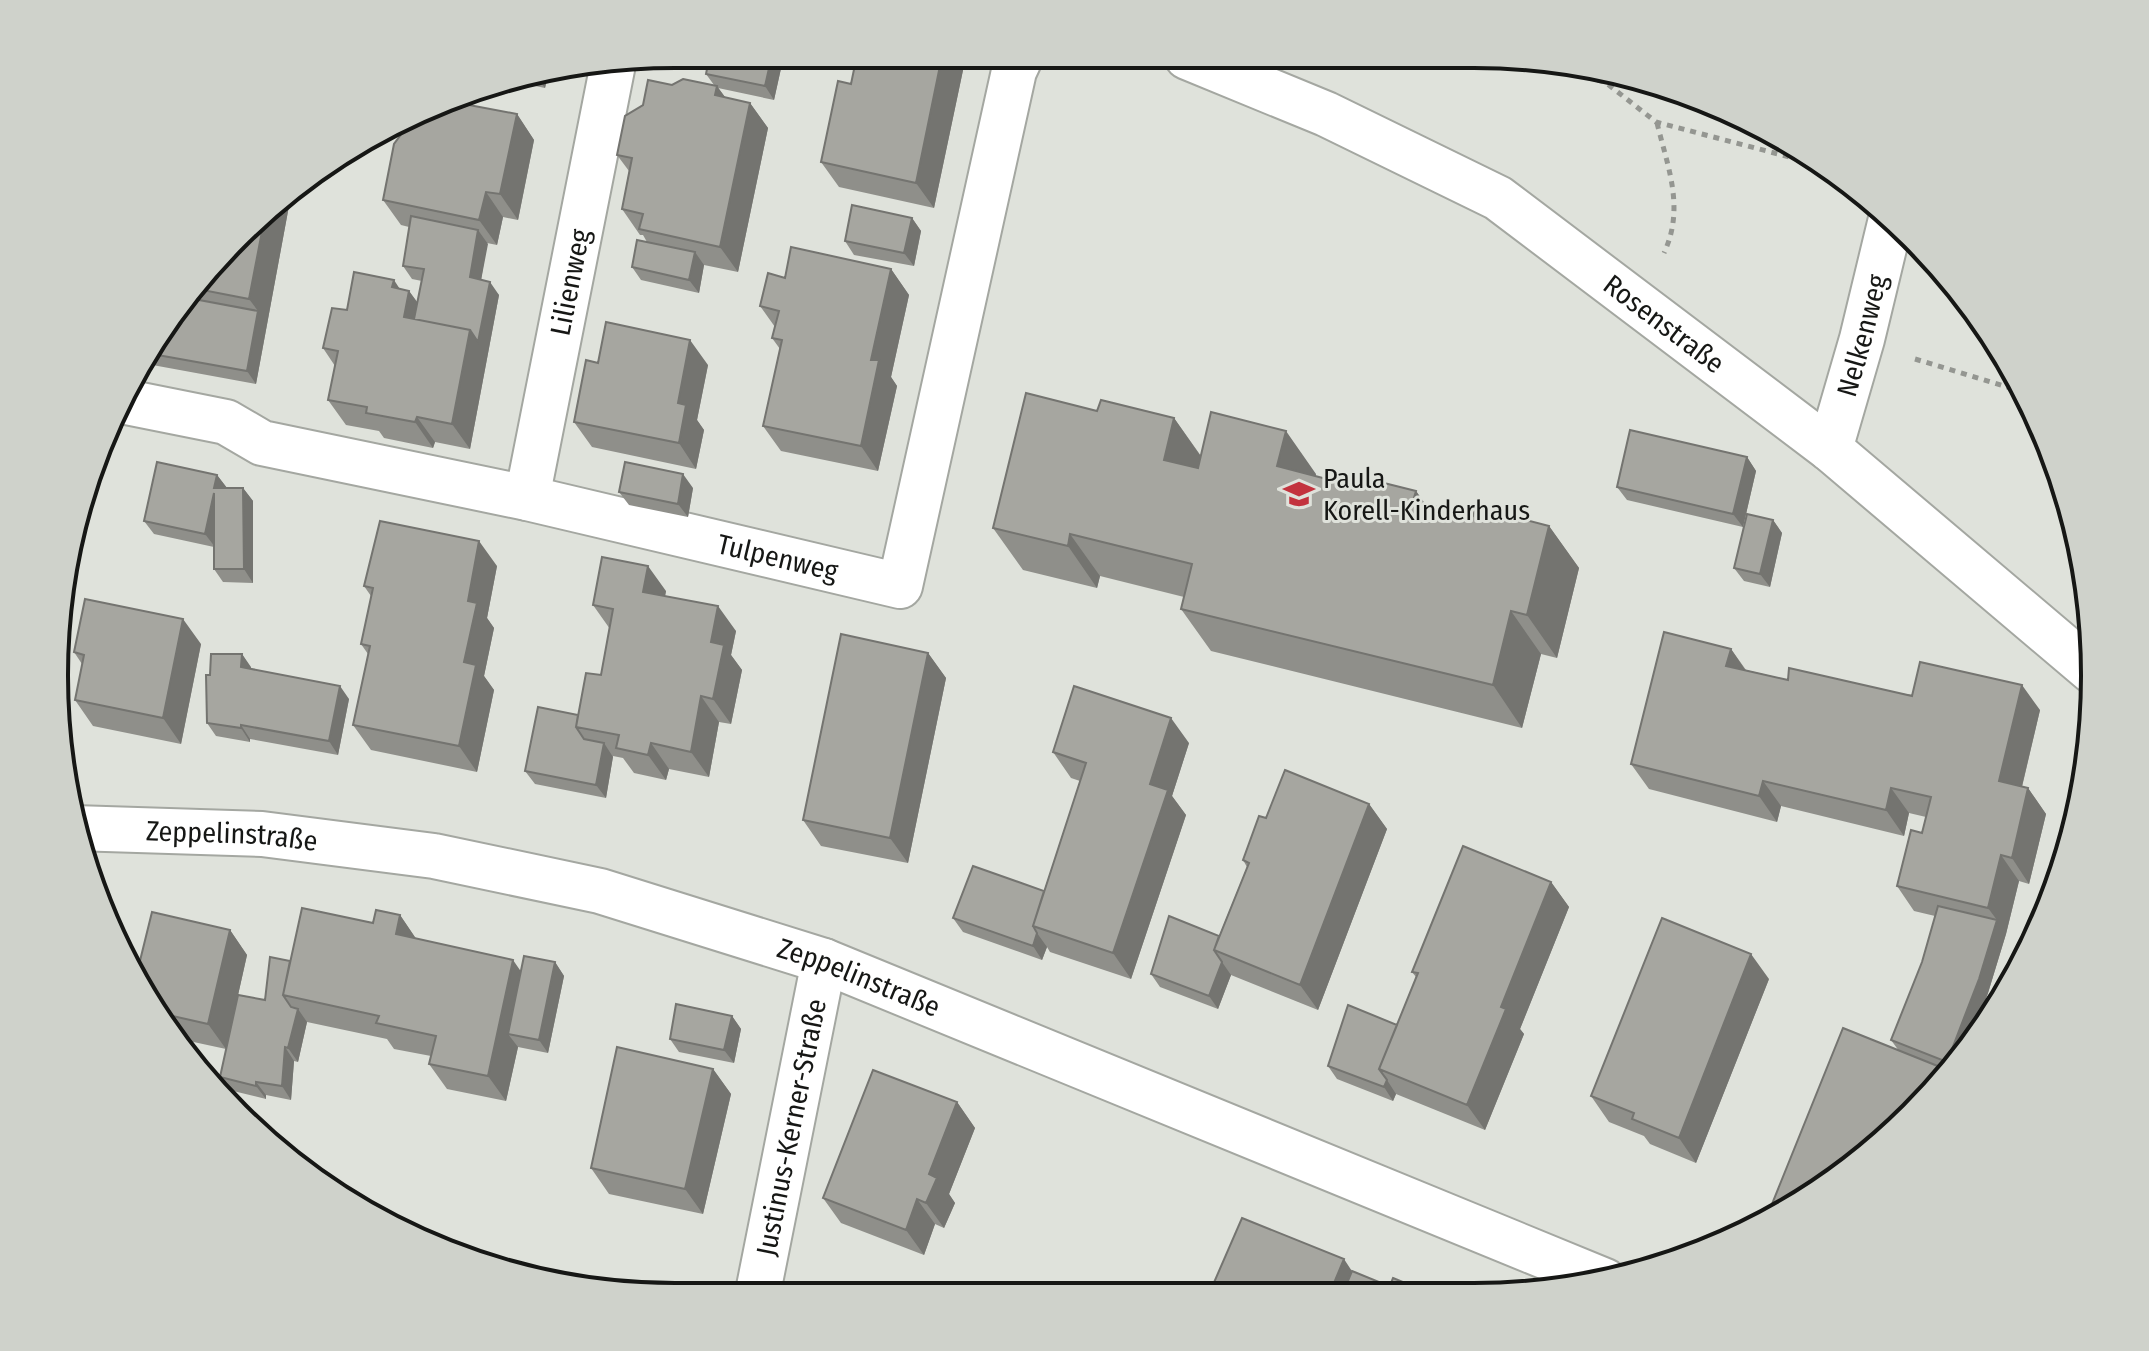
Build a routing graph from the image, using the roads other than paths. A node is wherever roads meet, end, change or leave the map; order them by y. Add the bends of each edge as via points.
1 (1015, 68) edge
2 (1214, 68) edge
3 (612, 71) edge
4 (1888, 232) edge
5 (133, 403) edge
6 (1830, 449) junction
7 (527, 498) junction
8 (2081, 661) edge
9 (88, 828) edge
10 (824, 961) junction
11 (1584, 1272) edge
12 (760, 1283) edge

1 - 7 street, Tulpenweg via 900,586
2 - 6 street, Rosenstraße via 1326,114 1498,198
3 - 7 street, Lilienweg
4 - 6 street, Nelkenweg
5 - 7 street, Tulpenweg via 226,422 262,443
6 - 8 street, Rosenstraße
9 - 10 street, Zeppelinstraße via 262,834 434,856 600,891
10 - 11 street, Zeppelinstraße
10 - 12 street, Justinus-Kerner-Straße

